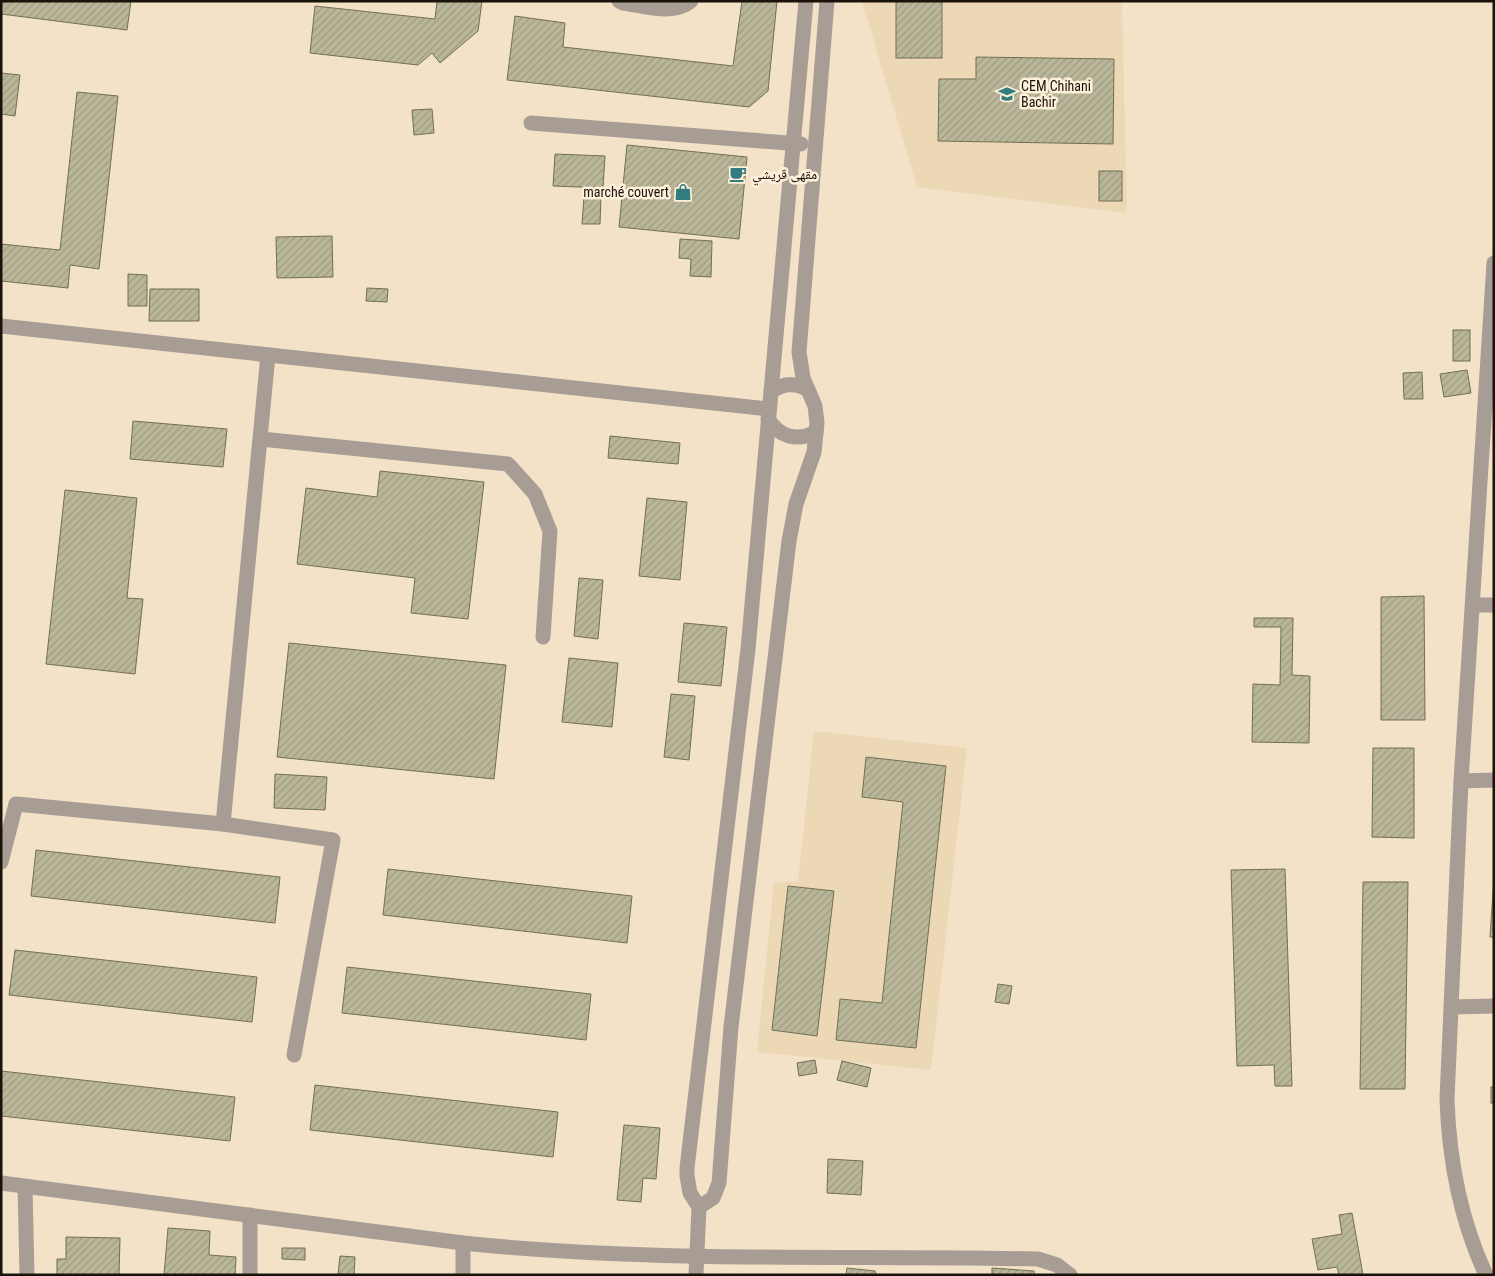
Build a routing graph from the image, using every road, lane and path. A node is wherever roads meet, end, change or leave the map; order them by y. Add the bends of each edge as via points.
1 (619, 1) edge
2 (691, 1) edge
3 (806, 1) edge
4 (827, 1) edge
5 (531, 123) dead end
6 (793, 144) junction
7 (815, 146) junction
8 (1493, 273) edge
9 (1, 326) edge
10 (268, 354) junction
11 (808, 390) junction
12 (770, 392) junction
13 (768, 414) junction
14 (816, 432) junction
15 (260, 439) junction
16 (1488, 445) edge
17 (1473, 605) junction
18 (1494, 605) edge
19 (543, 637) dead end
20 (1461, 780) junction
21 (1494, 780) edge
22 (223, 824) junction
23 (1, 862) edge
24 (1494, 1006) edge
25 (1452, 1007) junction
26 (294, 1055) dead end
27 (1, 1183) edge
28 (25, 1187) junction
29 (699, 1207) junction
30 (250, 1215) junction
31 (463, 1244) junction
32 (696, 1257) junction
33 (27, 1275) edge
34 (250, 1275) edge
35 (463, 1275) edge
36 (696, 1275) edge
37 (1070, 1275) edge
38 (1486, 1275) edge

1 - 2 street via 673,9
3 - 6 street
4 - 7 street
5 - 6 street
6 - 7 street
6 - 12 street
7 - 11 street via 799,352
8 - 16 street
9 - 10 street
10 - 13 street via 709,404
10 - 15 street
11 - 12 street via 789,384
11 - 14 street via 814,406
12 - 13 street
13 - 14 street via 773,427 789,437 798,438
13 - 29 street via 748,649 687,1168 690,1193
14 - 29 street via 814,452 796,504 789,541 731,1027 719,1183 713,1198
15 - 19 street via 508,464 534,494 550,531
15 - 22 street
16 - 17 street
17 - 18 street
17 - 20 street
20 - 21 street
20 - 25 street
22 - 23 street via 16,804
22 - 26 street via 332,840
24 - 25 street
25 - 38 street via 1447,1099 1452,1164 1467,1228
27 - 28 street
28 - 30 street
28 - 33 street
29 - 32 street
30 - 31 street
30 - 34 street
31 - 32 street
31 - 35 street
32 - 36 street
32 - 37 street via 1038,1259 1057,1265

